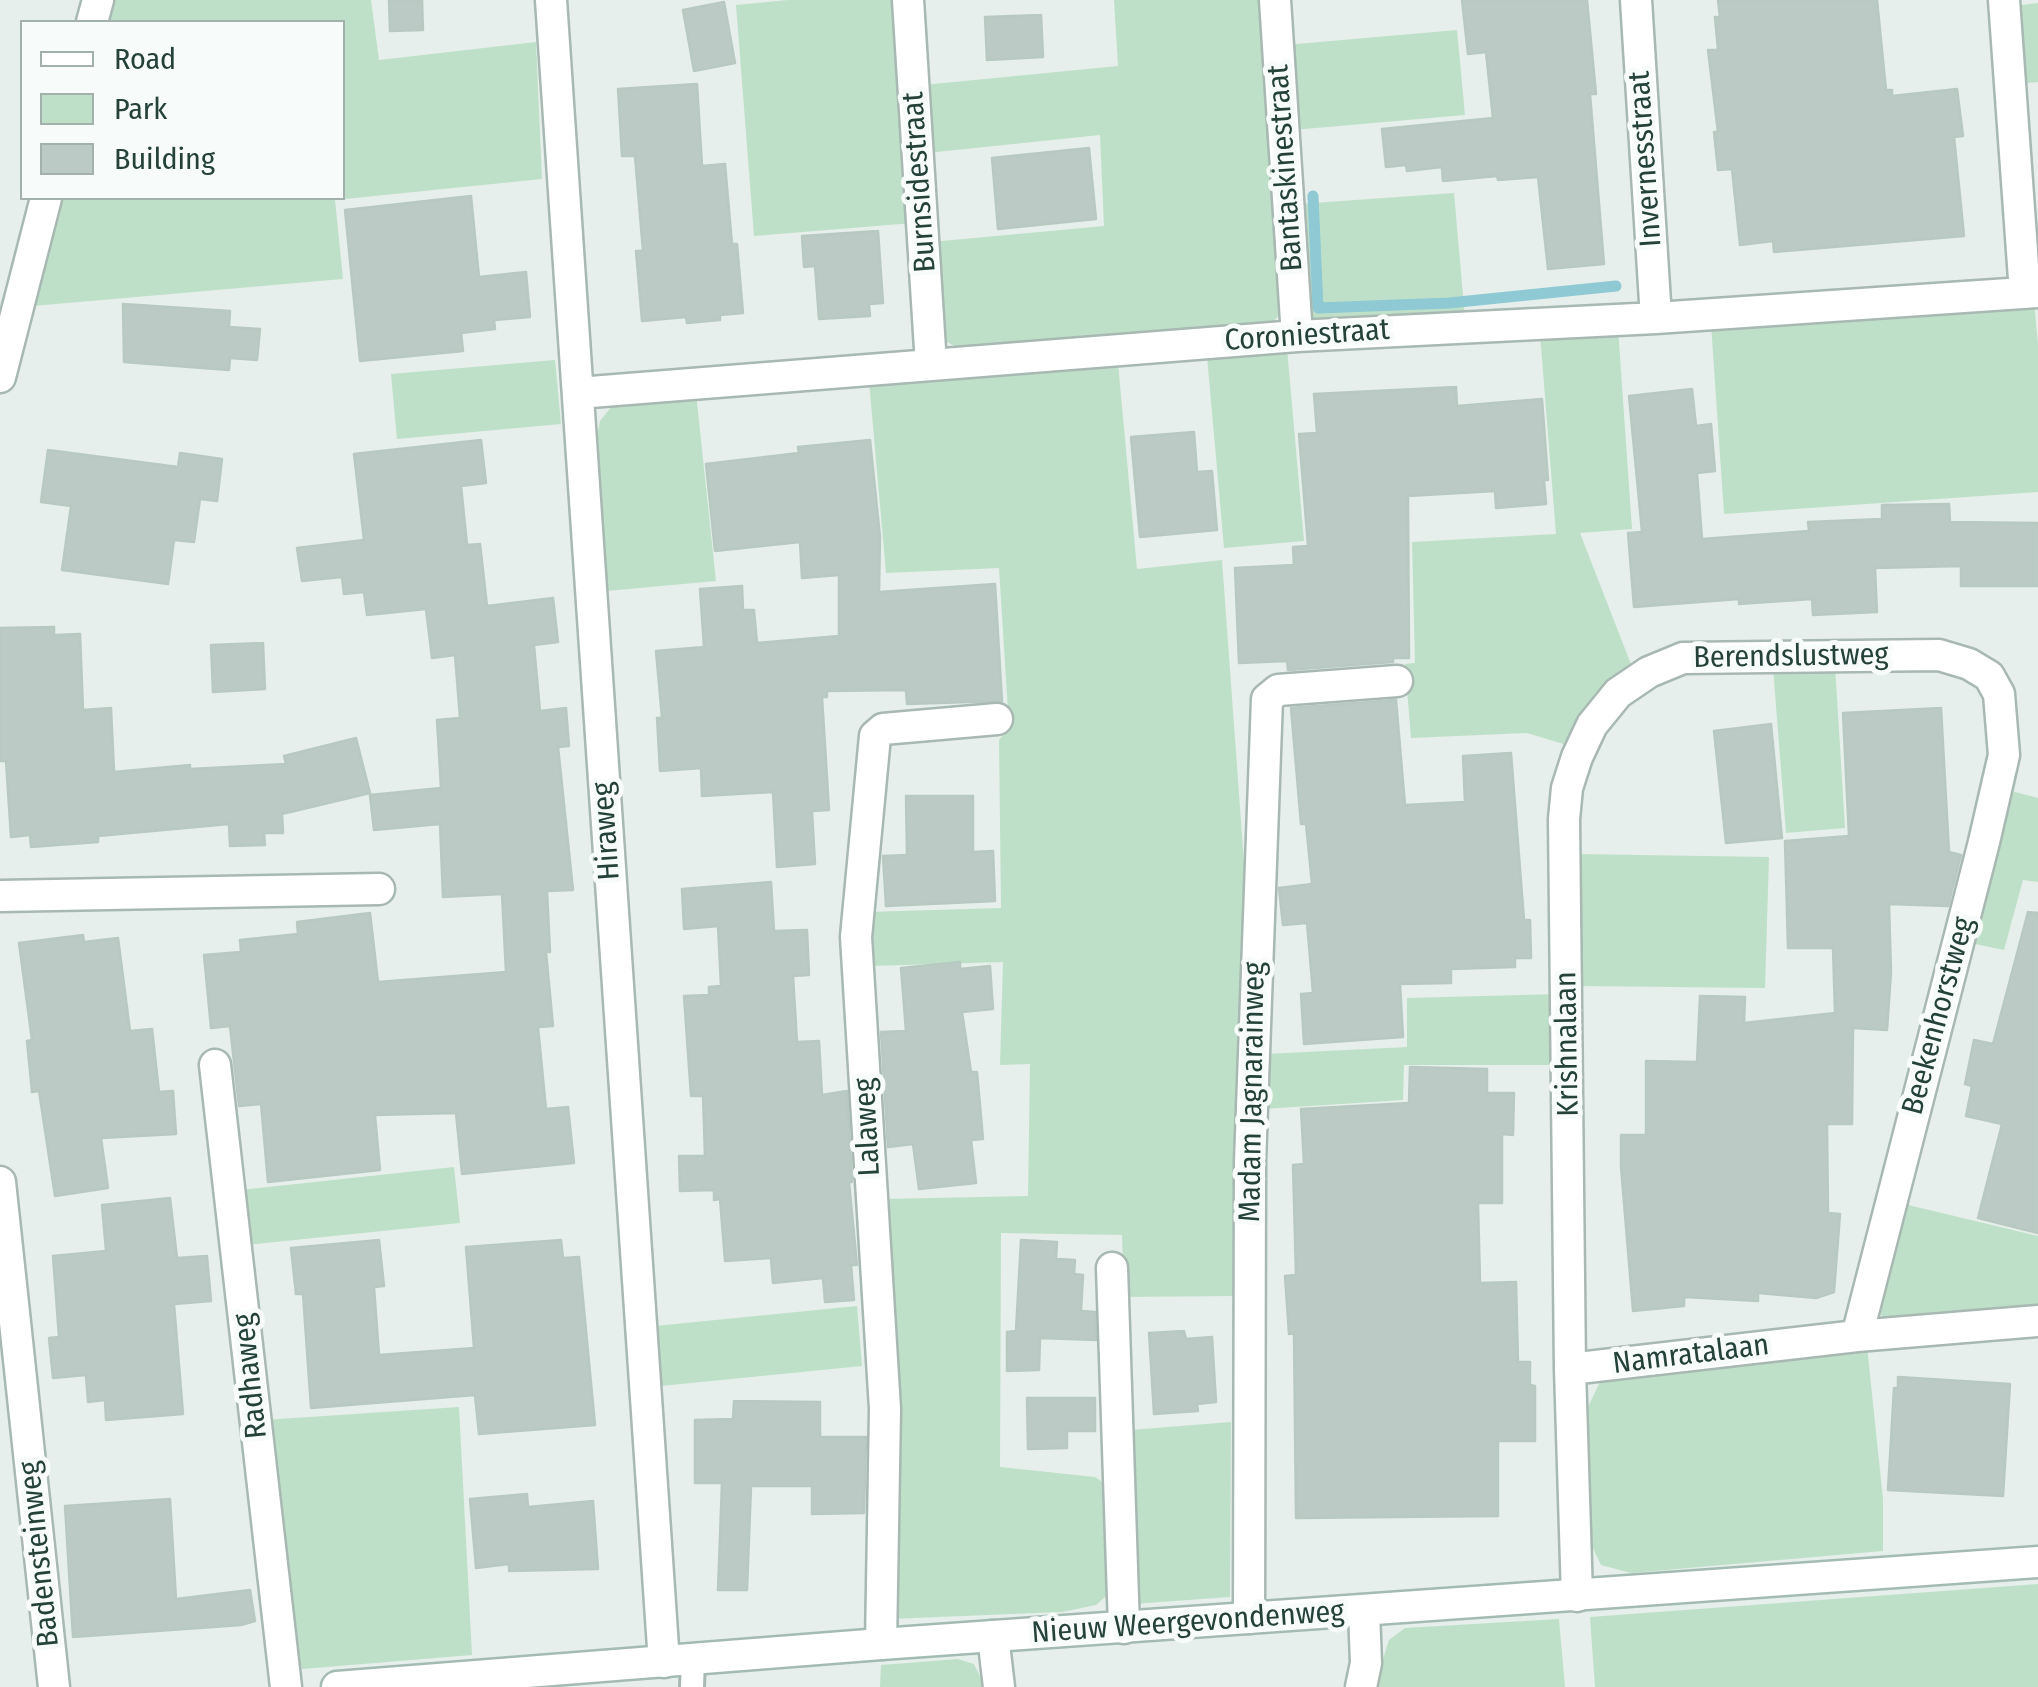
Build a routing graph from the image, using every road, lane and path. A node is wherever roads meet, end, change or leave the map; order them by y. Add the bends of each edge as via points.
1 (551, 0) edge
2 (908, 0) edge
3 (1275, 0) edge
4 (1636, 0) edge
5 (2004, 0) edge
6 (45, 200) edge
7 (2031, 293) edge
8 (1656, 318) junction
9 (1297, 336) junction
10 (931, 364) junction
11 (0, 377) edge
12 (578, 393) junction
13 (1397, 681) dead end
14 (1999, 694) joint
15 (997, 718) dead end
16 (1592, 725) joint
17 (379, 889) dead end
18 (0, 896) edge
19 (215, 1064) dead end
20 (0, 1182) edge
21 (1112, 1268) dead end
22 (2038, 1321) edge
23 (1856, 1336) junction
24 (1570, 1369) junction
25 (2038, 1562) edge
26 (1577, 1596) junction
27 (1364, 1611) junction
28 (1248, 1618) junction
29 (1124, 1628) junction
30 (994, 1636) junction
31 (881, 1644) junction
32 (683, 1669) edge
33 (565, 1678) edge
34 (409, 1684) edge
35 (54, 1687) edge
36 (286, 1687) edge
37 (337, 1687) edge
38 (999, 1687) edge
39 (1361, 1687) edge

1 - 12 street, Hiraweg
2 - 10 street, Burnsidestraat
3 - 9 street, Bantaskinestraat
4 - 8 street, Invernesstraat
5 - 7 street
6 - 11 street
7 - 8 street, Coroniestraat
8 - 9 street, Coroniestraat
9 - 10 street, Coroniestraat
10 - 12 street, Coroniestraat
12 - 32 street, Hiraweg
13 - 28 street, Madam Jagnarainweg via 1278,690 1267,699 1250,1162
14 - 16 street, Berendslustweg via 1989,676 1940,655 1683,658 1618,693
14 - 23 street, Beekenhorstweg via 2004,755
15 - 31 street, Lalaweg via 883,729 875,736 856,937 884,1408
16 - 24 street, Krishnalaan via 1577,757 1564,819
17 - 18 street
19 - 36 street, Radhaweg
20 - 35 street, Badensteinweg
21 - 29 street
22 - 23 street, Namratalaan
23 - 24 street, Namratalaan
24 - 26 street, Namratalaan
25 - 26 street, Nieuw Weergevondenweg
26 - 27 street, Nieuw Weergevondenweg
27 - 28 street, Nieuw Weergevondenweg
27 - 39 street
28 - 29 street, Nieuw Weergevondenweg
29 - 30 street, Nieuw Weergevondenweg
30 - 31 street, Nieuw Weergevondenweg
30 - 38 street
31 - 32 street, Nieuw Weergevondenweg
32 - 33 street, Nieuw Weergevondenweg
33 - 34 street, Nieuw Weergevondenweg
34 - 37 street, Nieuw Weergevondenweg

